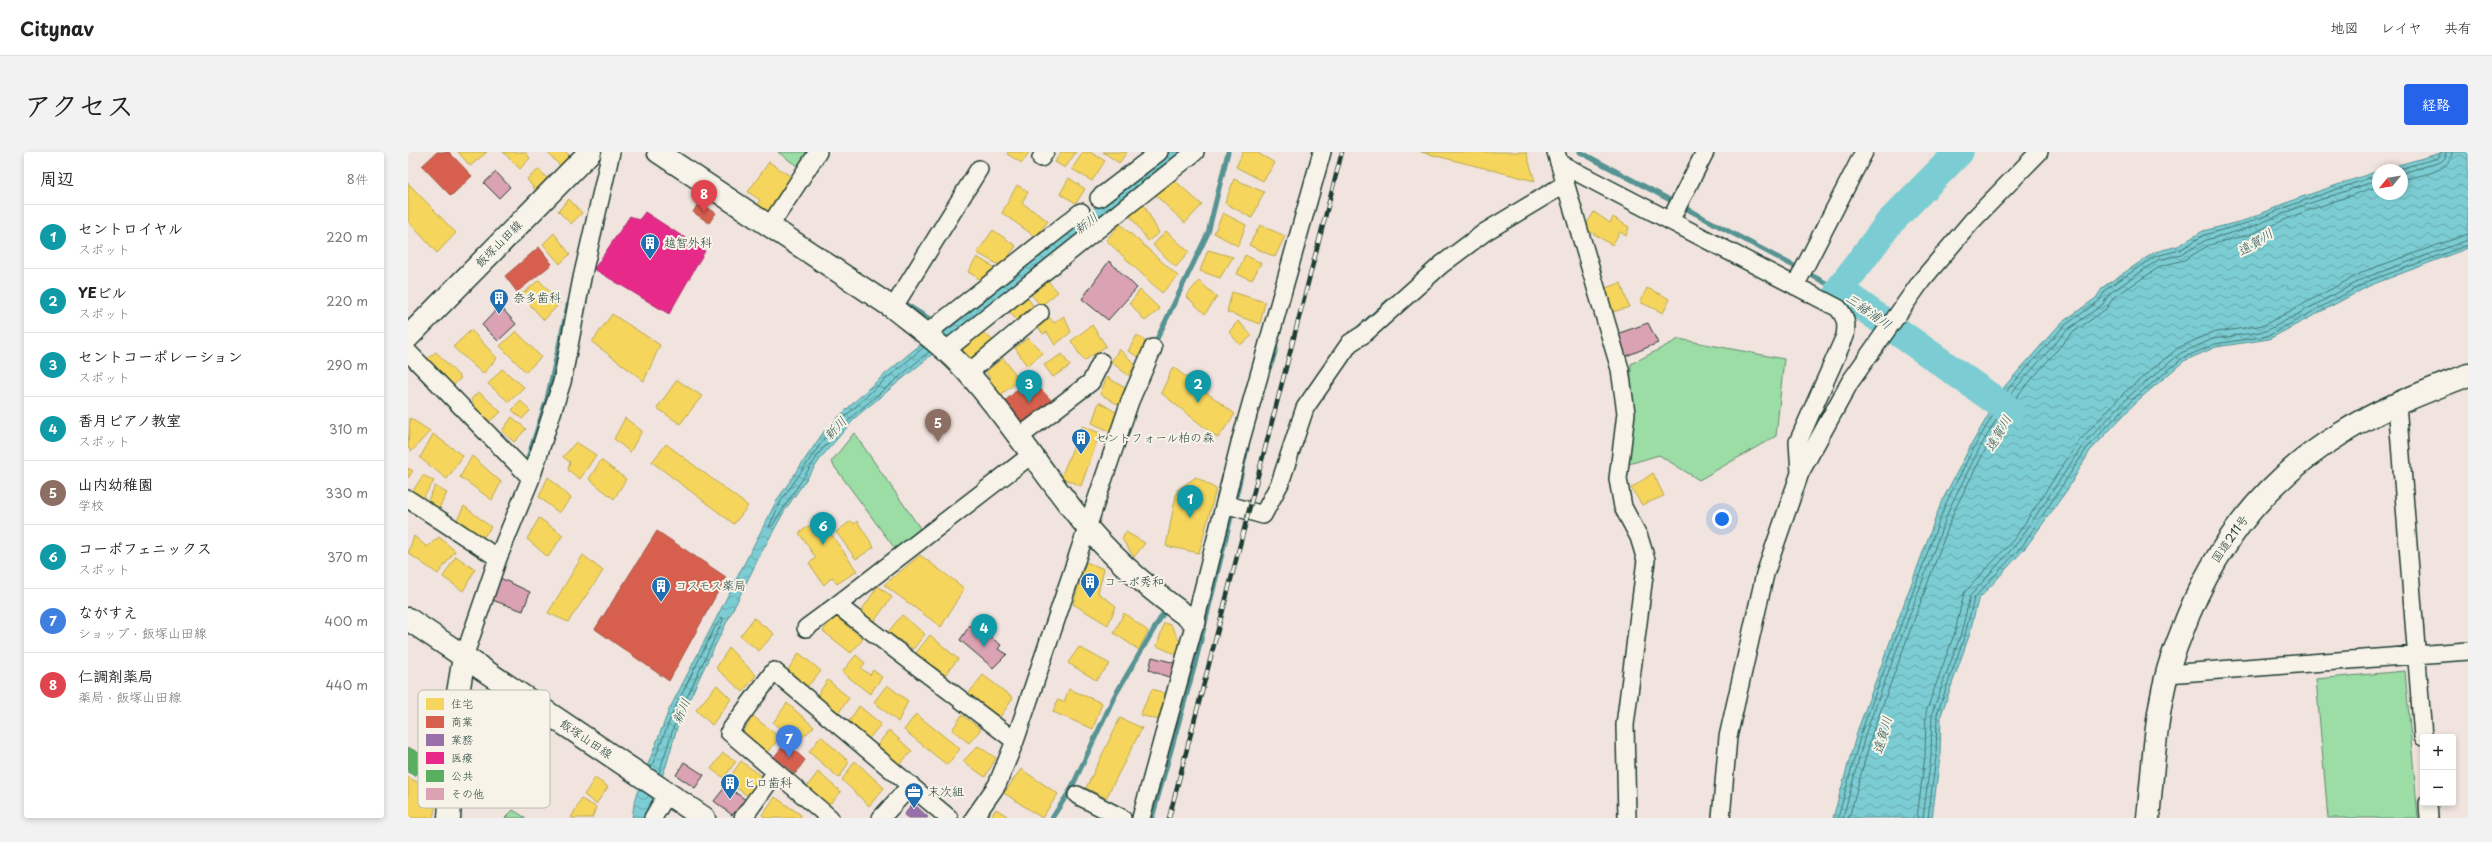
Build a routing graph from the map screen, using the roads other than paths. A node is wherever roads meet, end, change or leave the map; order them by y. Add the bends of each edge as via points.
1 (590, 152) edge
2 (611, 152) edge
3 (658, 152) edge
4 (818, 152) edge
5 (1159, 152) edge
6 (1195, 152) edge
7 (1705, 152) edge
8 (1864, 152) edge
9 (2039, 152) edge
10 (1320, 153) edge
11 (1558, 157) edge
12 (979, 169) dead end
13 (1565, 184) junction
14 (1099, 198) dead end
15 (1081, 212) dead end
16 (1670, 221) junction
17 (769, 227) junction
18 (1795, 286) junction
19 (892, 308) junction
20 (1040, 313) dead end
21 (408, 336) edge
22 (936, 343) junction
23 (1153, 348) dead end
24 (408, 352) edge
25 (1101, 362) dead end
26 (968, 373) junction
27 (2468, 374) edge
28 (2397, 404) junction
29 (1018, 438) junction
30 (1031, 455) junction
31 (526, 472) junction
32 (1800, 473) junction
33 (408, 499) edge
34 (1231, 506) junction
35 (1087, 527) junction
36 (492, 554) junction
37 (837, 606) junction
38 (408, 619) edge
39 (1196, 622) junction
40 (806, 628) dead end
41 (2468, 651) edge
42 (2417, 656) junction
43 (464, 657) junction
44 (2167, 674) junction
45 (458, 690) edge
46 (513, 690) edge
47 (550, 715) edge
48 (2423, 734) edge
49 (1014, 741) junction
50 (776, 772) junction
51 (911, 786) junction
52 (656, 787) junction
53 (1077, 795) dead end
54 (2428, 806) edge
55 (450, 808) edge
56 (449, 818) edge
57 (653, 818) edge
58 (704, 818) edge
59 (743, 818) edge
60 (830, 818) edge
61 (881, 818) edge
62 (949, 818) edge
63 (974, 818) edge
64 (1122, 818) edge
65 (1141, 818) edge
66 (1627, 818) edge
67 (1721, 818) edge
68 (2148, 818) edge
69 (2429, 818) edge

1 - 21 main road, 飯塚山田線
2 - 31 street via 582,278 562,382
3 - 17 street
4 - 17 street
5 - 14 street
6 - 22 street
7 - 16 street
8 - 18 street
9 - 32 street via 1972,221 1922,280 1850,382
10 - 34 street
11 - 13 street
11 - 16 street
12 - 19 street
13 - 34 street via 1485,232 1441,265 1364,334 1350,343 1305,408 1280,482 1263,515
13 - 66 street via 1620,369 1626,413 1618,479 1623,507 1639,537 1646,560 1625,725
15 - 22 street
16 - 18 street
17 - 19 street
18 - 32 street via 1838,308 1847,324 1845,336 1798,442
19 - 22 street
20 - 26 street
22 - 26 street
23 - 35 street via 1130,401
24 - 31 street
25 - 29 street via 1091,382
26 - 29 street
27 - 28 main road, 国道211号
28 - 42 street
28 - 44 main road, 国道211号 via 2342,432 2309,455 2286,474 2241,520 2218,553 2192,605
29 - 30 street
30 - 35 street
30 - 37 street
31 - 36 street
32 - 67 street via 1765,574 1728,737
33 - 36 street
34 - 39 street
35 - 39 street via 1121,562 1169,604
35 - 49 street
36 - 43 street
37 - 40 street
37 - 49 street
38 - 43 main road, 飯塚山田線
39 - 65 street
41 - 42 street
42 - 44 street
42 - 48 street
43 - 45 main road
43 - 46 main road, 飯塚山田線
44 - 68 main road, 国道211号 via 2155,749
47 - 52 main road, 飯塚山田線
49 - 63 street via 997,785
50 - 51 street via 729,732 774,671
50 - 59 street
50 - 60 street
51 - 61 street
51 - 62 street
52 - 57 street
52 - 58 main road, 飯塚山田線
53 - 64 street
54 - 69 street
55 - 56 main road

